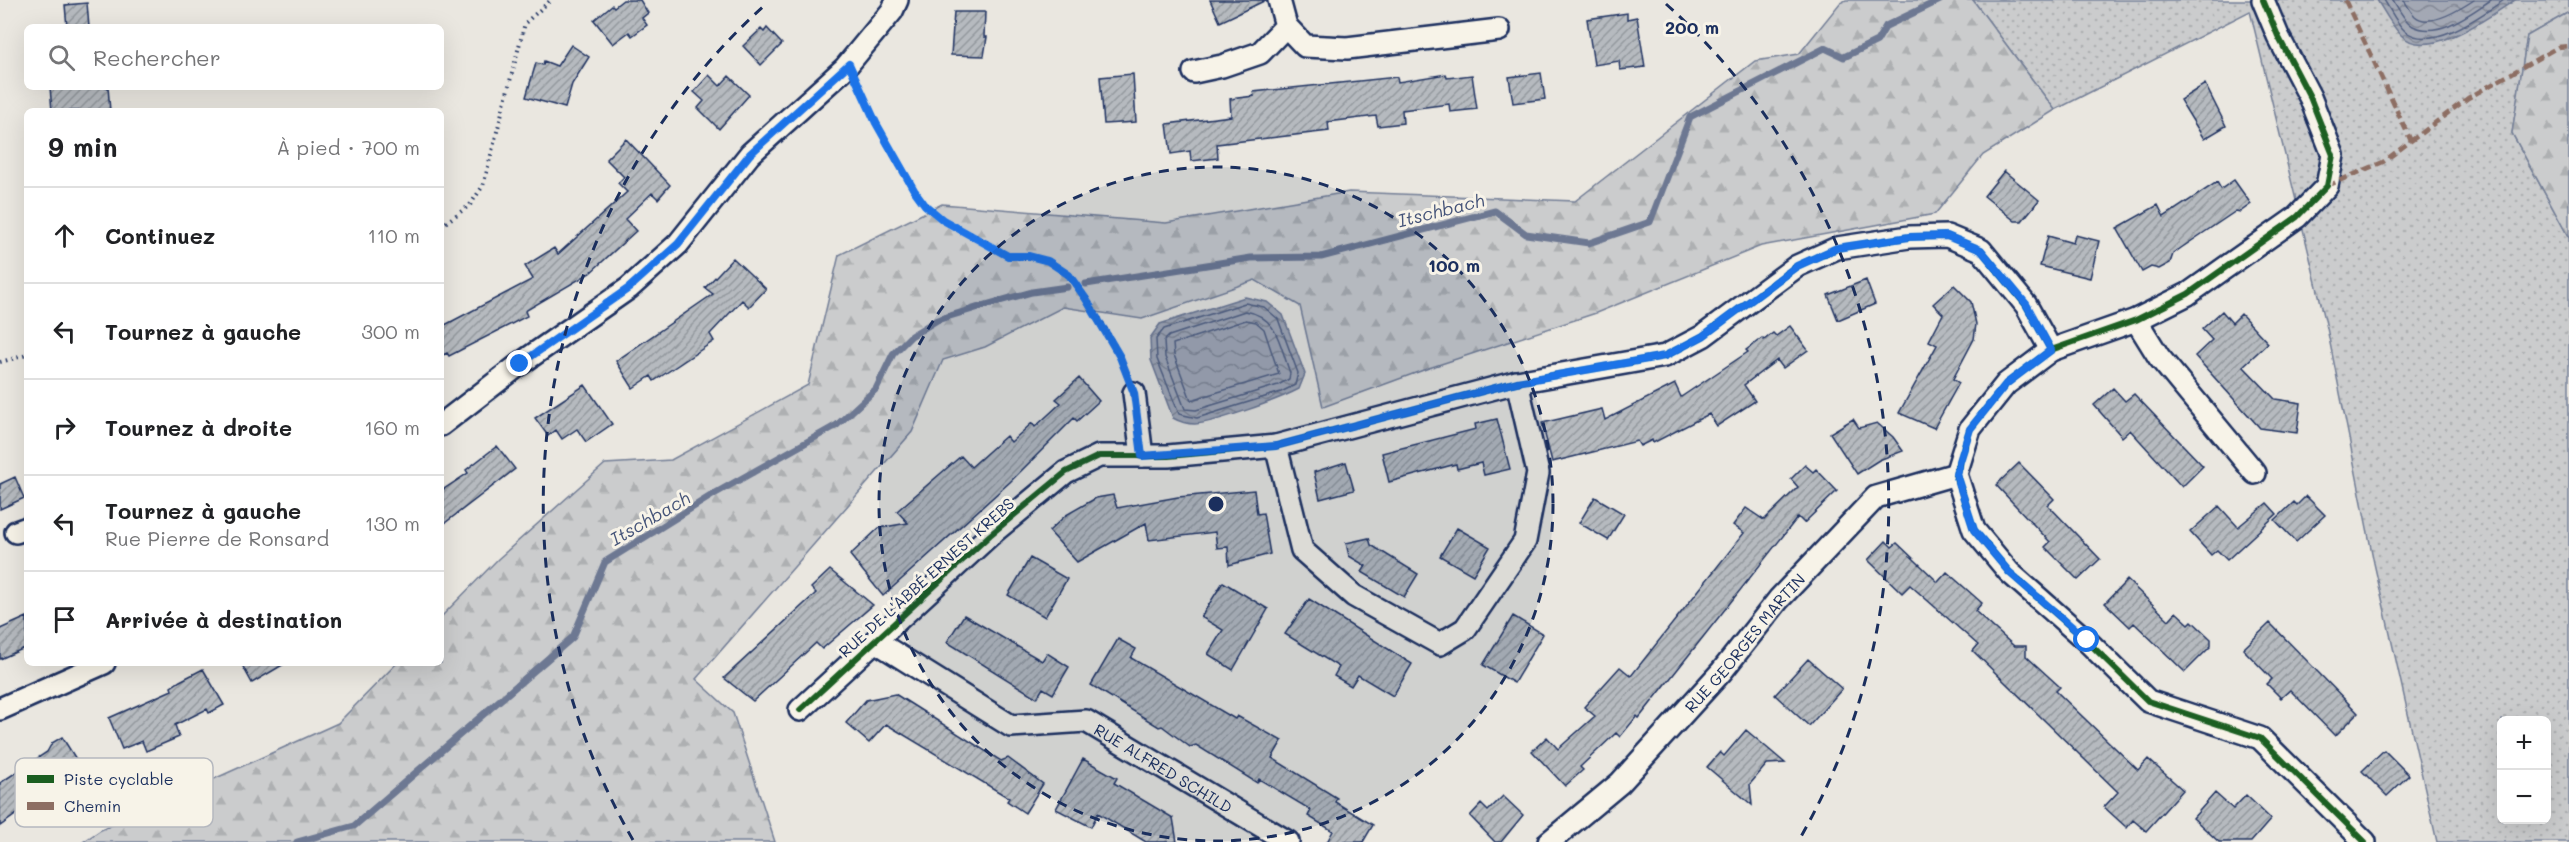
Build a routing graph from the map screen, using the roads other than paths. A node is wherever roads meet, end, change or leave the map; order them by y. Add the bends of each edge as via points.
1 (897, 0) edge
2 (1279, 0) edge
3 (2263, 0) edge
4 (1286, 26) junction
5 (1499, 30) dead end
6 (1194, 72) dead end
7 (2136, 321) junction
8 (2051, 350) junction
9 (1517, 382) junction
10 (1134, 393) road end
11 (444, 423) edge
12 (1276, 446) junction
13 (1142, 456) junction
14 (2255, 473) dead end
15 (1956, 474) junction
16 (876, 641) junction
17 (97, 666) edge
18 (0, 709) edge
19 (800, 710) dead end
20 (1287, 842) edge
21 (1550, 842) edge
22 (2365, 842) edge

1 - 11 street via 849,64 750,154 678,244 629,288
2 - 4 street
3 - 7 street via 2333,155 2327,186 2298,217 2188,294
4 - 5 street via 1305,46 1347,48
4 - 6 street via 1260,52
7 - 8 street
7 - 14 street via 2159,357
8 - 9 street, RUE DE L'ABBÉ ERNEST KREBS via 2026,304 1981,250 1947,236 1909,237 1837,248 1797,266 1703,336 1665,356
8 - 15 street via 2006,384 1970,429
9 - 12 street, RUE DE L'ABBÉ ERNEST KREBS
9 - 12 street via 1538,473 1525,541 1465,629 1440,644 1354,596 1302,550
10 - 13 street
12 - 13 street, RUE DE L'ABBÉ ERNEST KREBS
13 - 16 street, RUE DE L'ABBÉ ERNEST KREBS via 1100,456 1066,472 990,535
15 - 21 street, RUE GEORGES MARTIN via 1876,497 1779,599 1722,670 1620,783
15 - 22 street via 1974,530 2009,572 2087,640 2148,701 2260,738
16 - 19 street, RUE DE L'ABBÉ ERNEST KREBS
16 - 20 street, RUE ALFRED SCHILD via 1011,726 1086,721
17 - 18 street

